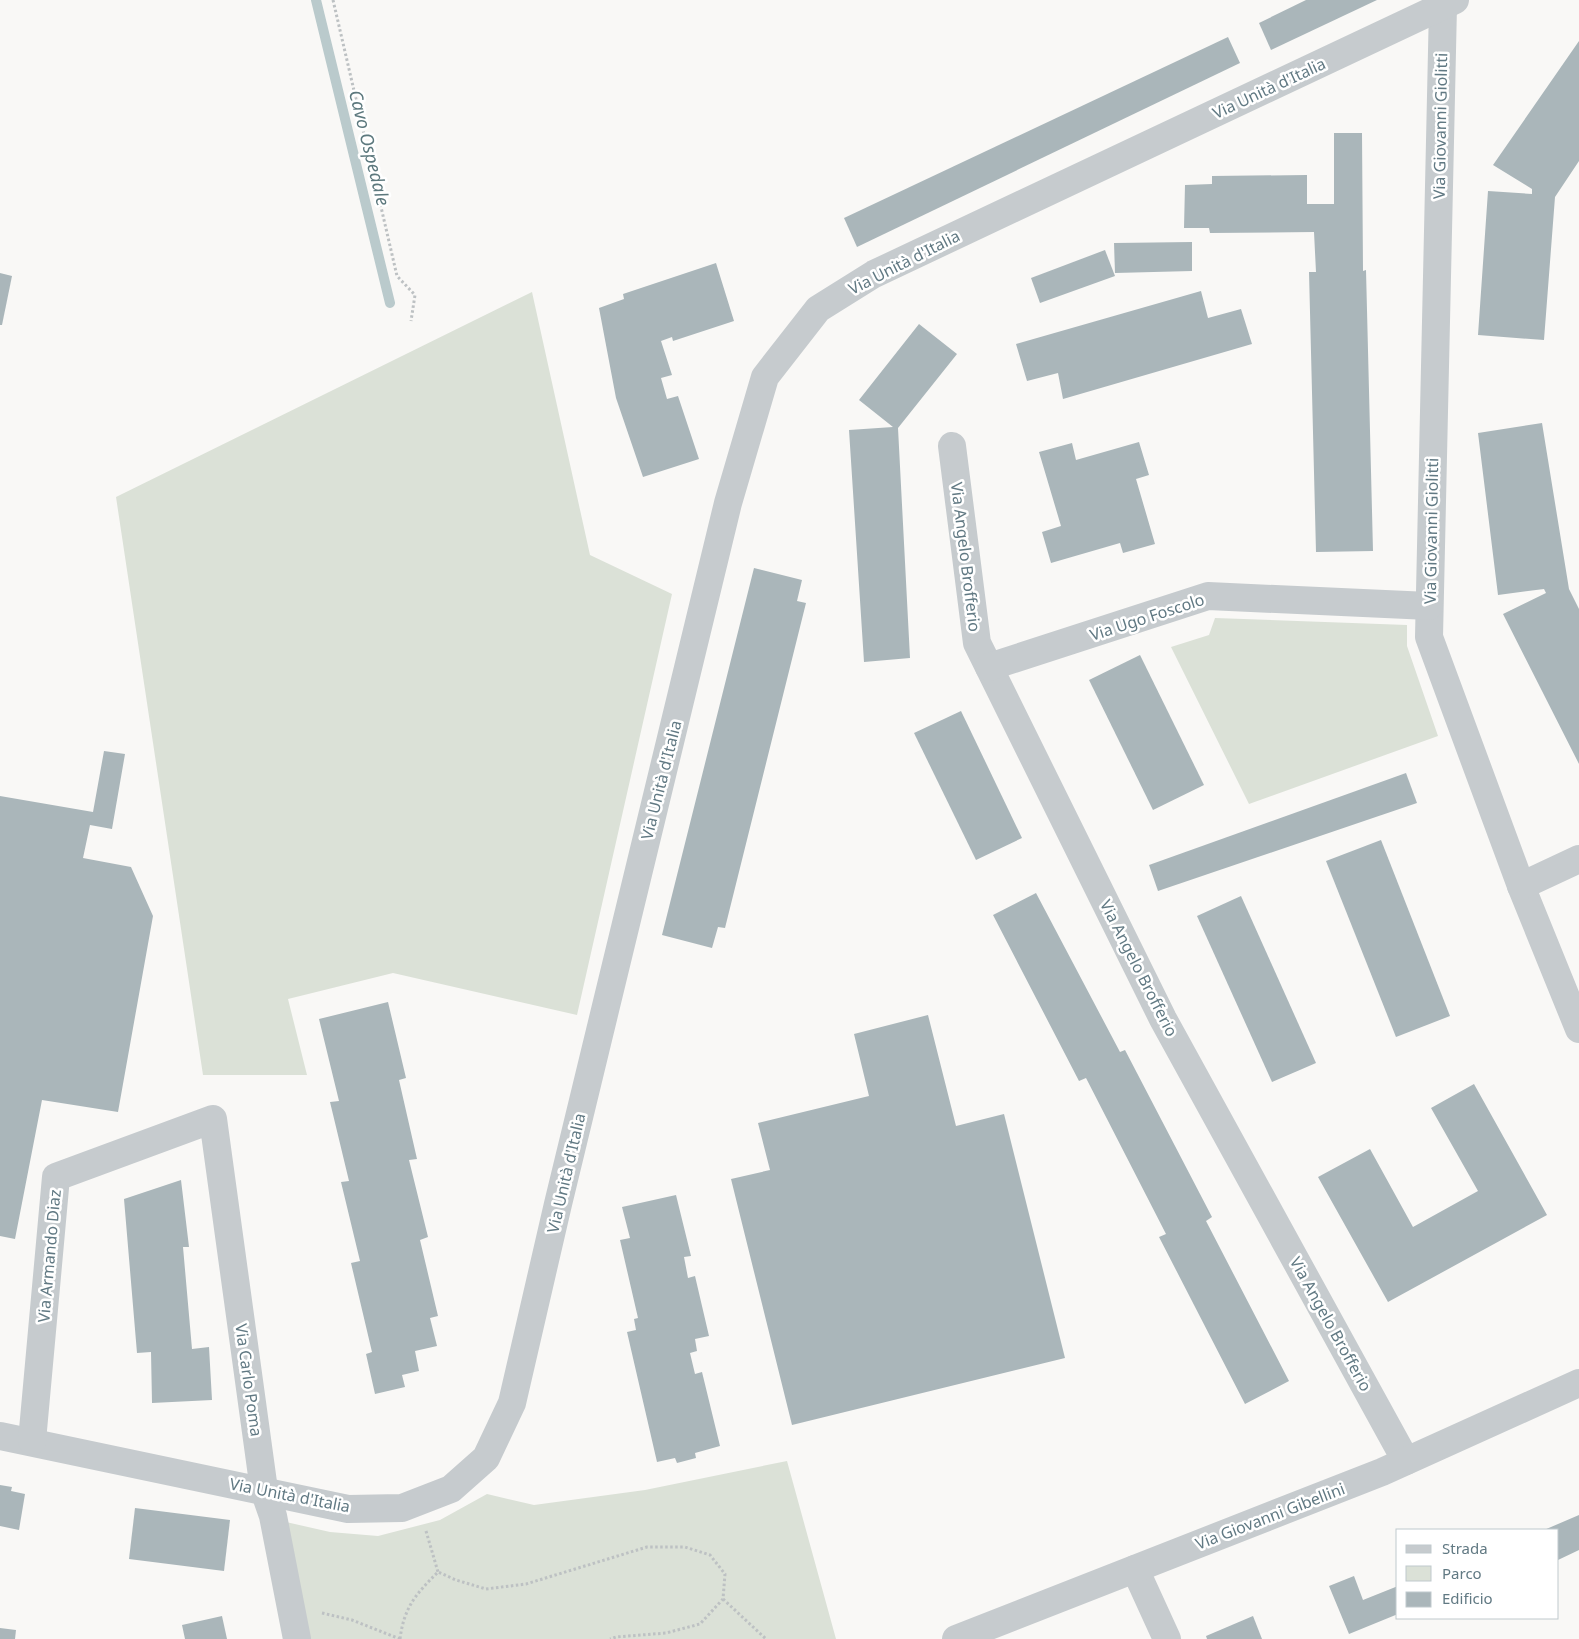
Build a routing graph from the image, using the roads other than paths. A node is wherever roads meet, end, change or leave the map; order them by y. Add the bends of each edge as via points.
1 (1449, 3) edge
2 (952, 446) dead end
3 (1429, 606) junction
4 (989, 667) junction
5 (1579, 858) edge
6 (1521, 886) junction
7 (1579, 1029) edge
8 (213, 1118) joint
9 (1579, 1384) edge
10 (0, 1436) edge
11 (32, 1441) junction
12 (1406, 1461) junction
13 (264, 1490) junction
14 (1135, 1569) junction
15 (297, 1639) edge
16 (956, 1639) edge
17 (1167, 1639) edge

1 - 3 street, Via Giovanni Giolitti
1 - 13 street, Via Unità d'Italia via 874,274 818,309 765,377 728,503 512,1403 486,1458 451,1489 402,1508 348,1509
2 - 4 street, Via Angelo Brofferio via 976,643
3 - 4 street, Via Ugo Foscolo via 1208,596
3 - 6 street, Via Giovanni Giolitti via 1429,637
4 - 12 street, Via Angelo Brofferio via 1164,1019
5 - 6 street
6 - 7 street, Via Giovanni Giolitti
8 - 11 street, Via Armando Diaz via 56,1177
8 - 13 street, Via Carlo Poma
9 - 12 street, Via Giovanni Gibellini
10 - 11 street, Via Unità d'Italia
11 - 13 street, Via Unità d'Italia
12 - 14 street, Via Giovanni Gibellini
13 - 15 street, Via Carlo Poma via 273,1516
14 - 16 street, Via Giovanni Gibellini
14 - 17 street

